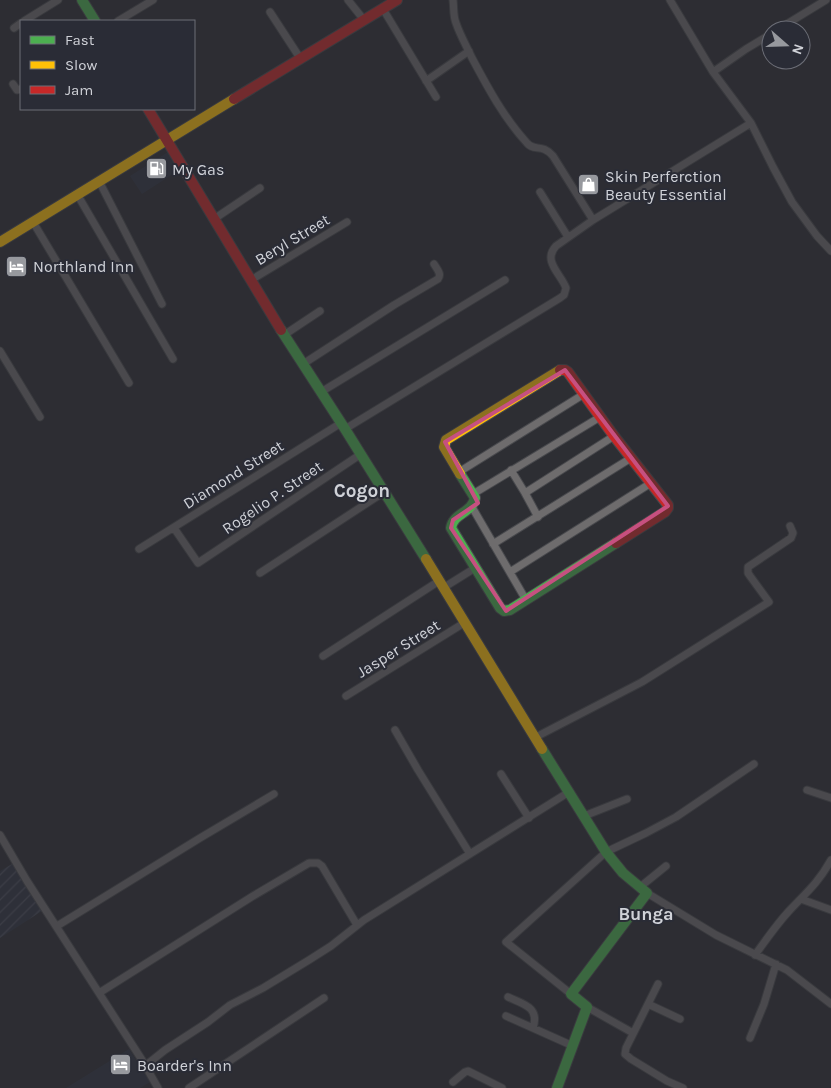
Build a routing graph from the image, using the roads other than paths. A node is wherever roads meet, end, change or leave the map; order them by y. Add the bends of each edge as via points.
1 (58, 0) edge
2 (153, 0) edge
3 (348, 0) edge
4 (397, 0) edge
5 (453, 0) edge
6 (670, 0) edge
7 (826, 0) edge
8 (83, 1) edge
9 (382, 9) junction
10 (270, 12) dead end
11 (26, 20) edge
12 (94, 20) edge
13 (120, 20) edge
14 (364, 20) junction
15 (793, 20) edge
16 (20, 24) edge
17 (14, 28) dead end
18 (761, 40) edge
19 (469, 51) junction
20 (300, 58) junction
21 (713, 72) junction
22 (426, 81) junction
23 (13, 84) dead end
24 (20, 89) edge
25 (436, 97) dead end
26 (149, 110) edge
27 (752, 123) junction
28 (167, 139) junction
29 (99, 181) junction
30 (260, 188) dead end
31 (540, 192) dead end
32 (77, 194) junction
33 (214, 219) junction
34 (593, 220) junction
35 (33, 222) junction
36 (347, 222) dead end
37 (568, 237) junction
38 (0, 242) edge
39 (831, 252) edge
40 (434, 264) dead end
41 (251, 280) junction
42 (505, 280) dead end
43 (162, 304) dead end
44 (320, 311) dead end
45 (284, 335) junction
46 (0, 351) edge
47 (173, 359) dead end
48 (303, 364) junction
49 (129, 383) dead end
50 (321, 392) junction
51 (584, 394) junction
52 (40, 417) dead end
53 (600, 417) junction
54 (343, 426) junction
55 (614, 436) junction
56 (361, 454) junction
57 (632, 458) junction
58 (511, 470) junction
59 (459, 472) junction
60 (651, 483) junction
61 (384, 492) junction
62 (525, 493) junction
63 (473, 494) junction
64 (472, 507) junction
65 (538, 517) junction
66 (790, 526) dead end
67 (174, 528) junction
68 (493, 544) junction
69 (139, 550) dead end
70 (475, 568) junction
71 (510, 572) junction
72 (260, 573) dead end
73 (441, 585) junction
74 (526, 600) junction
75 (464, 622) junction
76 (323, 656) dead end
77 (346, 696) dead end
78 (395, 730) dead end
79 (534, 738) junction
80 (754, 764) dead end
81 (501, 774) dead end
82 (807, 790) dead end
83 (569, 792) junction
84 (274, 794) dead end
85 (831, 798) edge
86 (627, 799) dead end
87 (584, 816) junction
88 (528, 818) junction
89 (0, 835) edge
90 (606, 852) junction
91 (470, 854) junction
92 (831, 860) edge
93 (666, 866) dead end
94 (828, 872) edge
95 (643, 890) junction
96 (801, 898) junction
97 (831, 910) edge
98 (357, 925) junction
99 (57, 926) junction
100 (755, 955) junction
101 (776, 964) junction
102 (658, 984) dead end
103 (99, 993) junction
104 (570, 994) junction
105 (324, 998) dead end
106 (508, 998) dead end
107 (648, 1004) junction
108 (831, 1004) edge
109 (587, 1007) junction
110 (506, 1016) dead end
111 (680, 1019) dead end
112 (533, 1028) junction
113 (633, 1033) junction
114 (750, 1038) dead end
115 (573, 1046) junction
116 (145, 1066) junction
117 (453, 1082) dead end
118 (158, 1088) edge
119 (189, 1088) edge
120 (502, 1088) edge
121 (558, 1088) edge
122 (683, 1088) edge

1 - 11 street
2 - 13 street
3 - 14 street
4 - 9 street
5 - 19 street via 455,20
6 - 21 street
7 - 15 street
8 - 12 street
9 - 14 street
9 - 22 street
10 - 20 street
14 - 20 street
16 - 17 street
18 - 21 street
19 - 22 street
19 - 34 street via 488,89 514,127 530,147 546,149 550,153
20 - 28 street
21 - 27 street
22 - 25 street
23 - 24 street
26 - 28 street
27 - 34 street
27 - 39 street via 792,202
28 - 29 street
28 - 33 street
29 - 32 street
29 - 43 street
30 - 33 street
31 - 37 street
32 - 35 street
32 - 47 street
33 - 41 street
34 - 37 street
35 - 38 street
35 - 49 street
36 - 41 street, Beryl Street
37 - 54 street, Diamond Street via 550,255 565,285 564,294
40 - 48 street via 440,273 438,279
41 - 45 street
42 - 50 street
44 - 45 street
45 - 48 street
46 - 52 street
48 - 50 street
50 - 54 street
51 - 53 street
51 - 59 street
51 - 59 street via 568,372 560,370 446,440 444,447
53 - 55 street
53 - 58 street
54 - 56 street
54 - 67 street, Diamond Street
55 - 57 street
55 - 62 street
56 - 61 street
56 - 67 street, Rogelio P. Street via 198,563
57 - 60 street
57 - 65 street
58 - 62 street
58 - 63 street
59 - 63 street
60 - 71 street
60 - 74 street via 668,505 665,512
61 - 72 street
61 - 73 street
62 - 65 street
63 - 64 street
64 - 68 street
64 - 70 street via 451,525
65 - 68 street
66 - 79 street via 791,538 748,567 748,573 769,602 642,682
67 - 69 street, Diamond Street
68 - 71 street
70 - 73 street
70 - 74 street via 502,610 510,610
71 - 74 street
73 - 75 street
73 - 76 street
75 - 77 street, Jasper Street
75 - 79 street
78 - 91 street
79 - 83 street
80 - 90 street via 676,817
81 - 88 street
82 - 85 street
83 - 87 street
83 - 88 street
84 - 99 street
86 - 87 street
87 - 90 street
88 - 91 street
89 - 99 street
90 - 95 street
90 - 104 street via 506,942
91 - 98 street
92 - 94 street
93 - 95 street
94 - 96 street
95 - 100 street
95 - 104 street
96 - 97 street
96 - 100 street
98 - 103 street via 322,866 309,864
98 - 116 street via 309,960 230,1005
99 - 103 street
100 - 101 street
101 - 108 street
101 - 114 street
102 - 107 street
103 - 116 street
104 - 109 street
105 - 119 street
106 - 112 street via 534,1012
107 - 111 street
107 - 113 street
109 - 113 street
109 - 115 street
110 - 112 street
112 - 115 street
113 - 122 street via 625,1051 627,1056
115 - 121 street
116 - 118 street
117 - 120 street via 468,1072

